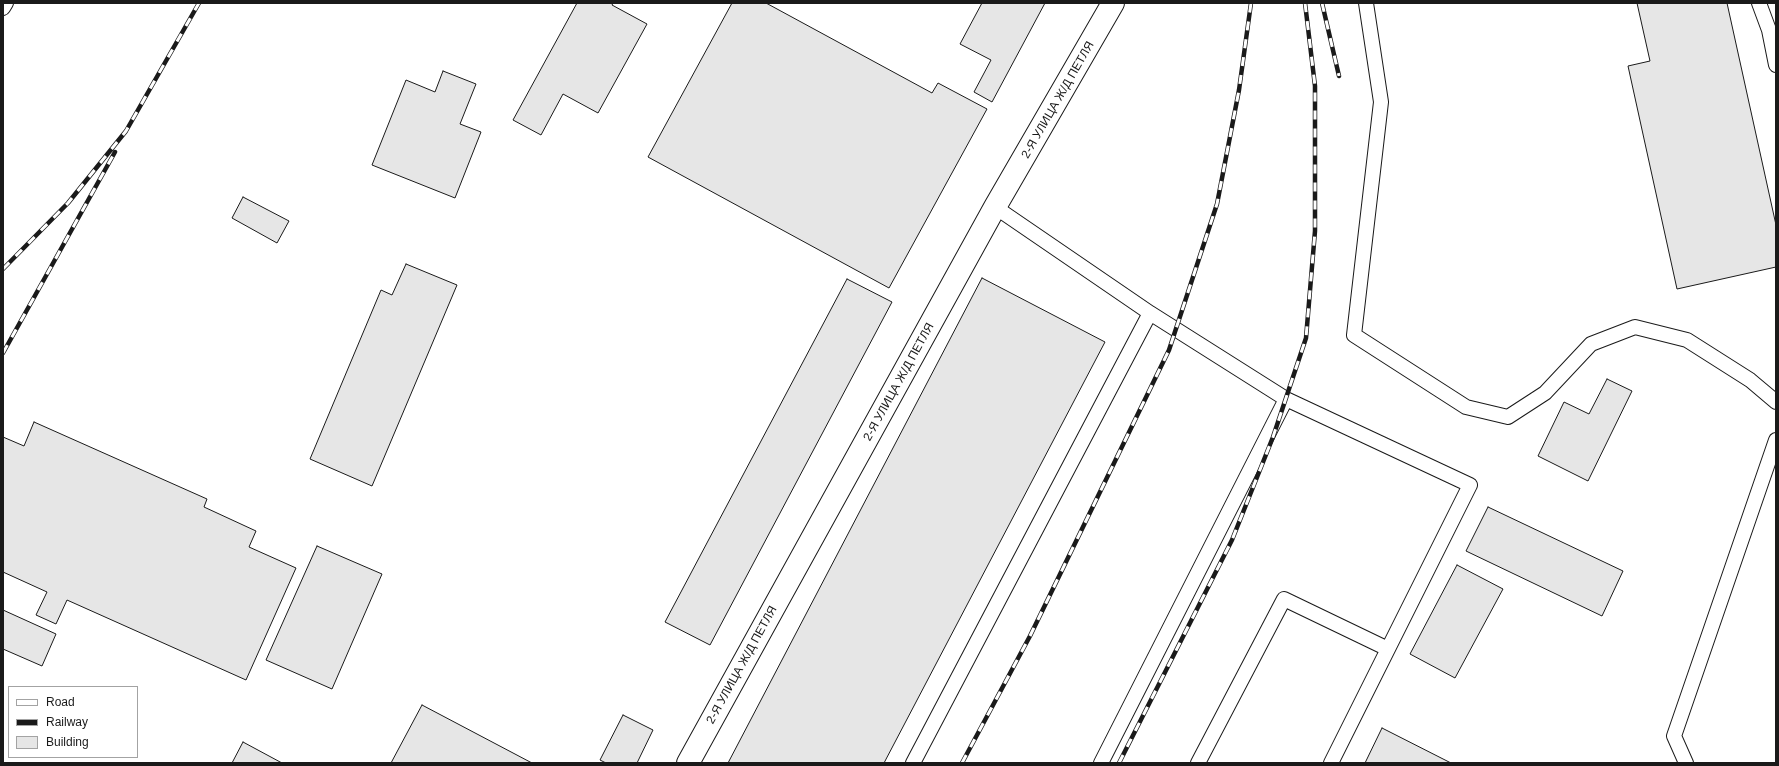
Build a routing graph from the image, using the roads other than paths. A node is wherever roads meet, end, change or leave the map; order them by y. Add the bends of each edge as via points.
1 (6, 3) edge
2 (1113, 3) edge
3 (1366, 3) edge
4 (1759, 3) edge
5 (3, 8) edge
6 (1776, 65) edge
7 (995, 207) junction
8 (1150, 313) junction
9 (1286, 399) junction
10 (1776, 402) edge
11 (1776, 440) edge
12 (1388, 649) junction
13 (688, 763) edge
14 (913, 763) edge
15 (1101, 763) edge
16 (1198, 763) edge
17 (1331, 763) edge
18 (1686, 763) edge

1 - 5 lane
2 - 7 street, 2-Я УЛИЦА Ж/Д ПЕТЛЯ
3 - 10 lane via 1381,102 1354,335 1466,407 1508,417 1545,393 1591,344 1635,327 1687,340 1750,380
4 - 6 lane via 1769,30
7 - 8 lane
7 - 13 street, 2-Я УЛИЦА Ж/Д ПЕТЛЯ
8 - 9 lane
8 - 14 lane
9 - 12 lane via 1470,485
9 - 15 lane
11 - 18 lane via 1674,736
12 - 16 lane via 1284,599
12 - 17 lane

